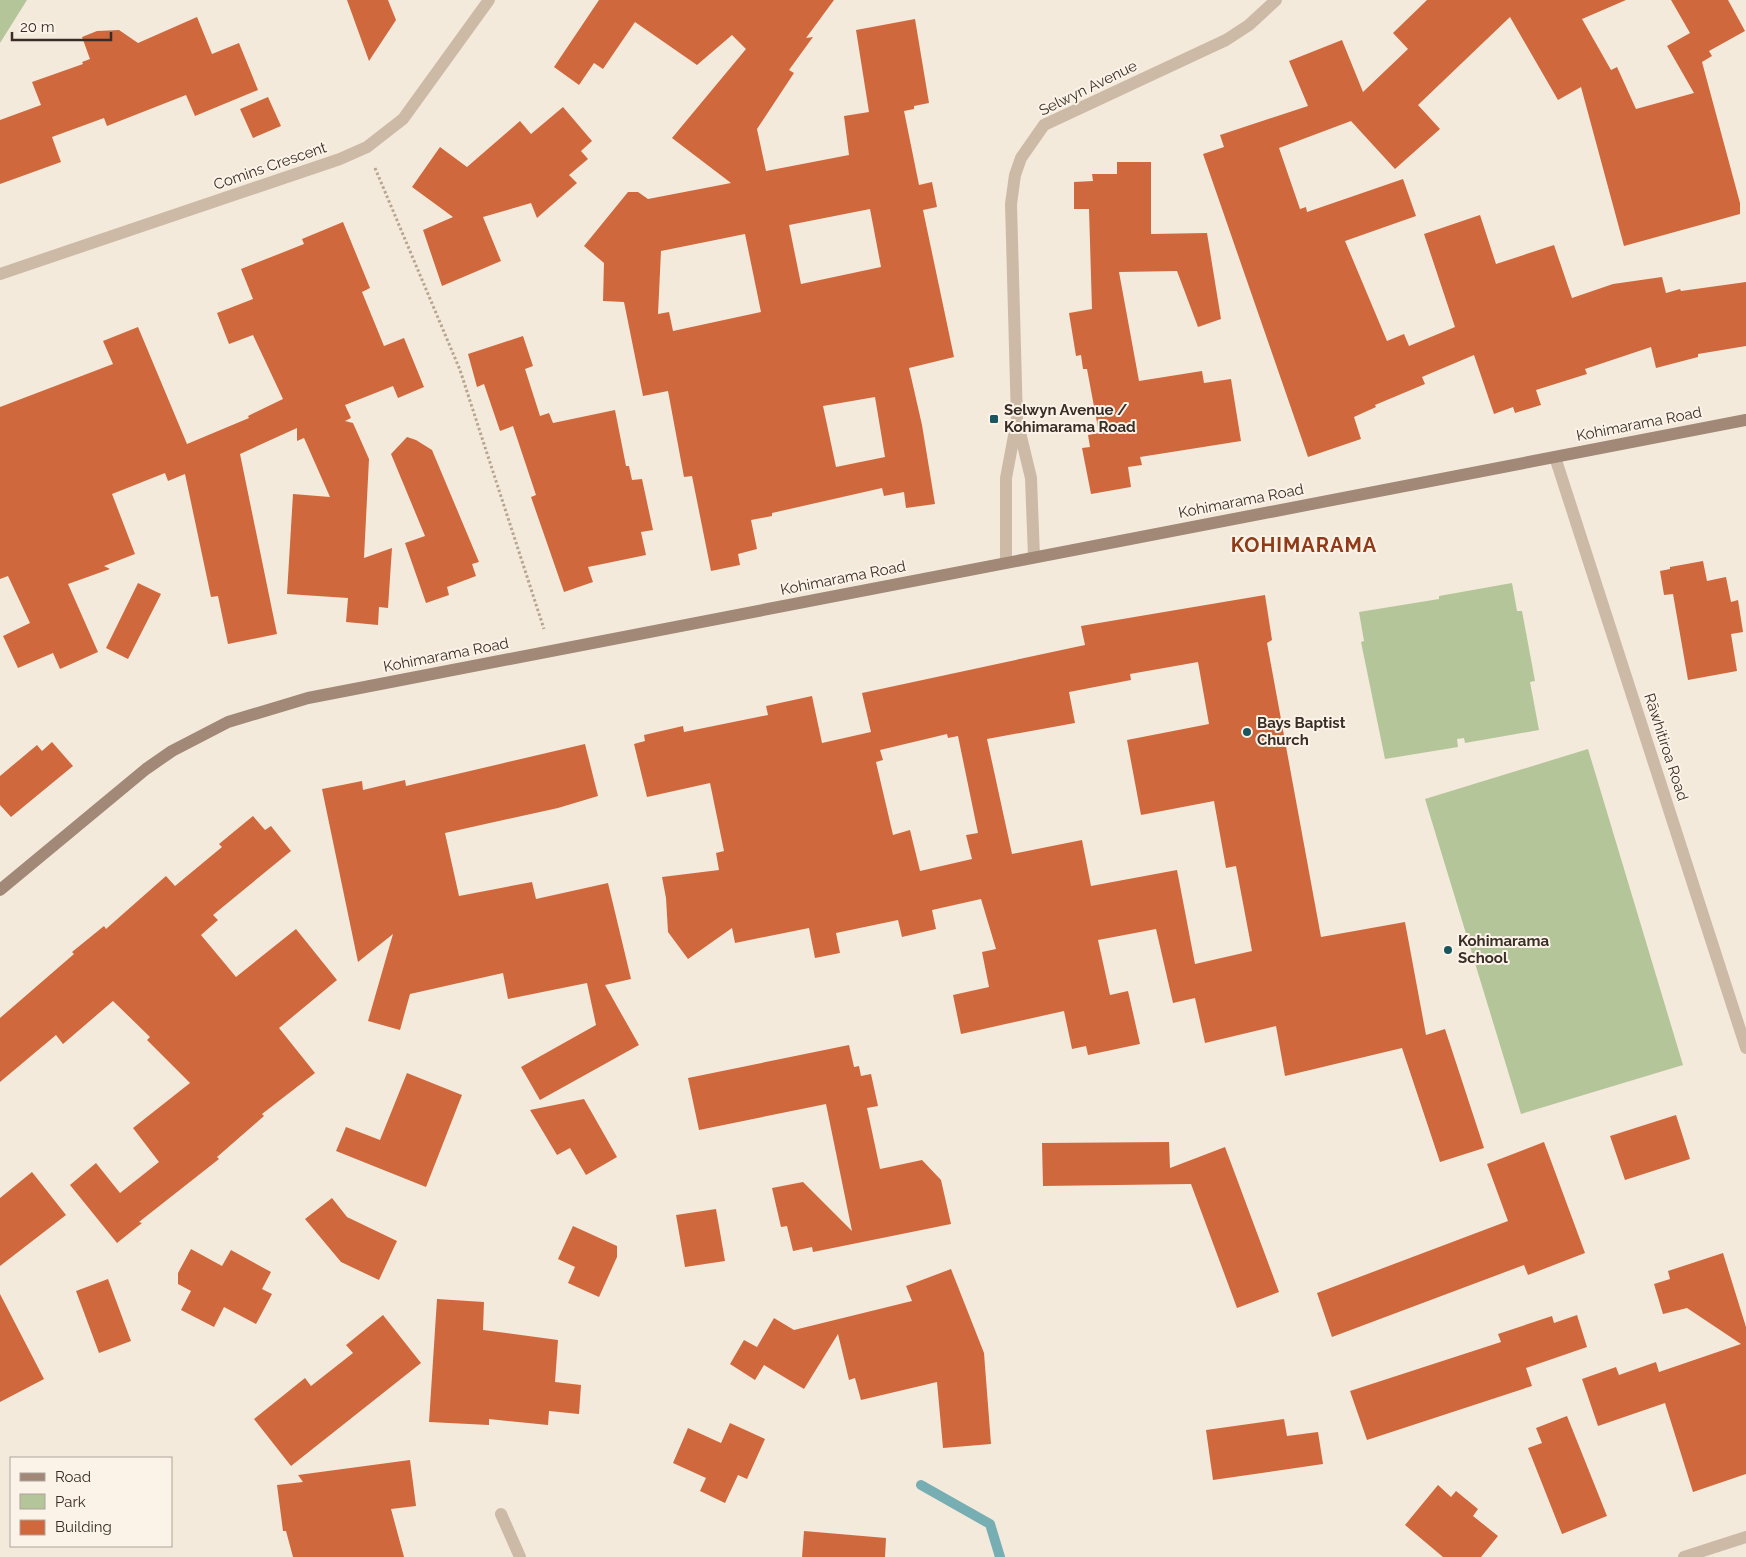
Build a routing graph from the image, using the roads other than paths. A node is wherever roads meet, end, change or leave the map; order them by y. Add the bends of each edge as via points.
1 (489, 0) edge
2 (1276, 0) edge
3 (0, 274) edge
4 (1017, 420) junction
5 (1746, 420) edge
6 (1555, 457) junction
7 (1034, 557) junction
8 (1006, 562) junction
9 (0, 890) edge
10 (1746, 1048) edge
11 (501, 1514) dead end
12 (1746, 1537) edge
13 (520, 1557) edge
14 (1684, 1557) edge

1 - 3 street, Comins Crescent via 403,120 366,147 340,159
2 - 4 street, Selwyn Avenue via 1226,40 1067,113 1044,125 1032,140 1015,175 1011,204
4 - 7 street, Selwyn Avenue via 1031,478
4 - 8 street, Selwyn Avenue via 1006,478
5 - 6 main road, Kohimarama Road
6 - 7 main road, Kohimarama Road
6 - 10 street, Rāwhitiroa Road
7 - 8 main road, Kohimarama Road
8 - 9 main road, Kohimarama Road via 308,698 228,722 172,751 146,769
11 - 13 street
12 - 14 street

